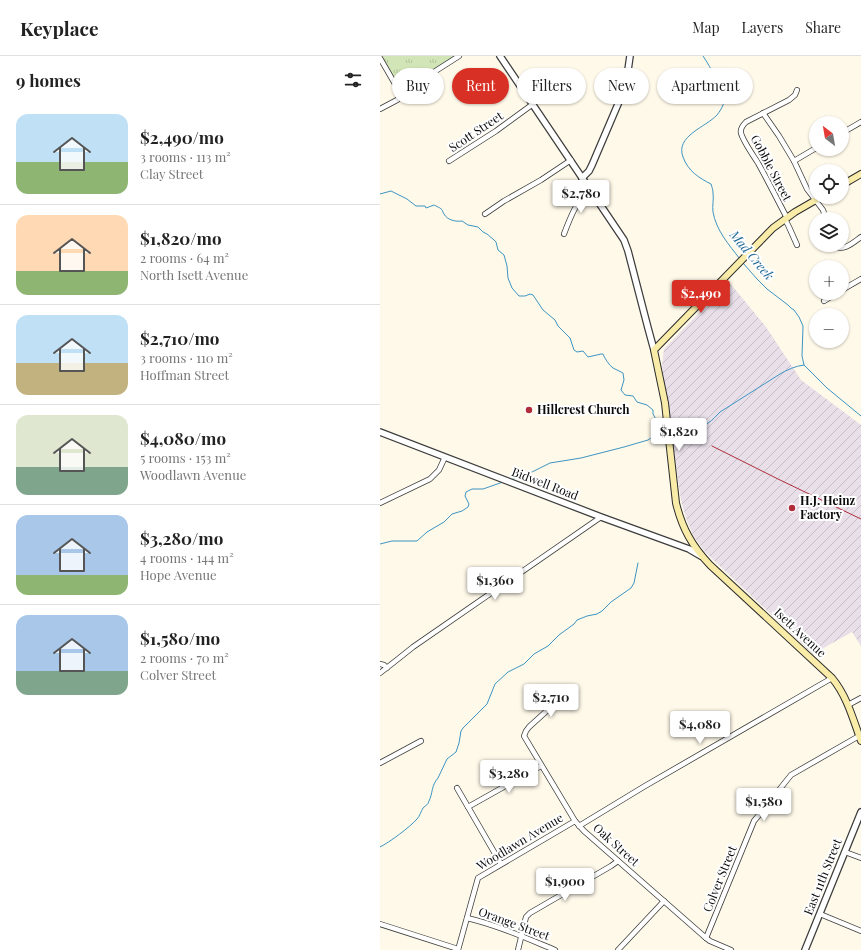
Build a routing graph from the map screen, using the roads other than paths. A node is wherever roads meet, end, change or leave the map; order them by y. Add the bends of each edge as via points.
1 (458, 56) edge
2 (500, 56) edge
3 (380, 58) edge
4 (629, 59) edge
5 (440, 68) edge
6 (392, 79) edge
7 (517, 81) edge
8 (797, 90) dead end
9 (392, 103) edge
10 (533, 104) joint
11 (380, 109) edge
12 (763, 113) junction
13 (861, 122) edge
14 (849, 129) edge
15 (809, 152) edge
16 (571, 160) junction
17 (794, 161) junction
18 (449, 162) dead end
19 (861, 175) edge
20 (582, 178) junction
21 (849, 181) edge
22 (590, 188) junction
23 (809, 191) edge
24 (810, 204) edge
25 (485, 214) dead end
26 (786, 218) junction
27 (564, 234) dead end
28 (861, 237) edge
29 (797, 245) dead end
30 (849, 245) edge
31 (861, 279) edge
32 (849, 286) edge
33 (654, 350) junction
34 (380, 432) edge
35 (445, 457) junction
36 (380, 503) edge
37 (601, 517) junction
38 (702, 556) junction
39 (380, 664) edge
40 (387, 668) junction
41 (380, 673) edge
42 (832, 678) junction
43 (562, 697) dead end
44 (861, 698) edge
45 (848, 705) junction
46 (860, 738) edge
47 (421, 741) dead end
48 (380, 763) edge
49 (541, 766) junction
50 (457, 788) dead end
51 (468, 807) junction
52 (861, 812) edge
53 (575, 821) junction
54 (579, 826) junction
55 (845, 852) junction
56 (861, 858) edge
57 (618, 861) junction
58 (501, 864) junction
59 (664, 901) junction
60 (820, 914) junction
61 (466, 918) junction
62 (380, 924) edge
63 (861, 931) edge
64 (522, 936) junction
65 (706, 938) junction
66 (458, 949) edge
67 (518, 950) edge
68 (555, 950) edge
69 (618, 950) edge
70 (731, 950) edge
71 (805, 950) edge

1 - 5 street
2 - 7 street
3 - 6 street
4 - 20 street via 624,90 592,165
8 - 12 street via 795,96
9 - 11 street
10 - 16 street
10 - 18 street, Scott Street
12 - 17 street
12 - 26 street, Gobble Street via 743,124 741,133 774,191
13 - 14 street
15 - 17 street
16 - 20 street
16 - 25 street
17 - 23 street
19 - 21 main road
20 - 22 street
22 - 27 street via 580,198
22 - 33 street via 626,244
24 - 26 main road
26 - 29 street, Gobble Street
26 - 33 main road via 773,228
28 - 30 street
31 - 32 street
33 - 38 main road, Isett Avenue via 665,403 679,515 687,534
34 - 35 street, Bidwell Road
35 - 36 street via 439,470 430,479
35 - 37 street, Bidwell Road
37 - 38 street, Bidwell Road
37 - 40 street via 413,647
38 - 42 main road, Isett Avenue
39 - 40 street
40 - 41 street
42 - 45 main road, Isett Avenue
42 - 54 street, Woodlawn Avenue
43 - 49 street, Oak Street via 529,726 524,736
44 - 45 street
45 - 46 main road, Isett Avenue
46 - 65 street, Colver Street via 791,775 754,821
47 - 48 street
49 - 51 street
49 - 53 street, Oak Street
50 - 51 street
51 - 58 street
52 - 55 street, East 11th Street
53 - 54 street, Oak Street
53 - 58 street, Woodlawn Avenue
54 - 57 street, Oak Street
55 - 56 street
55 - 60 street, East 11th Street
57 - 59 street, Oak Street
57 - 64 street via 530,913 526,917
58 - 61 street, Woodlawn Avenue via 478,878
59 - 65 street, Oak Street
59 - 69 street
60 - 63 street
60 - 71 street, East 11th Street
61 - 64 street, Orange Street
61 - 66 street, Woodlawn Avenue
62 - 66 street
64 - 67 street
64 - 68 street, Orange Street
65 - 70 street, Oak Street

